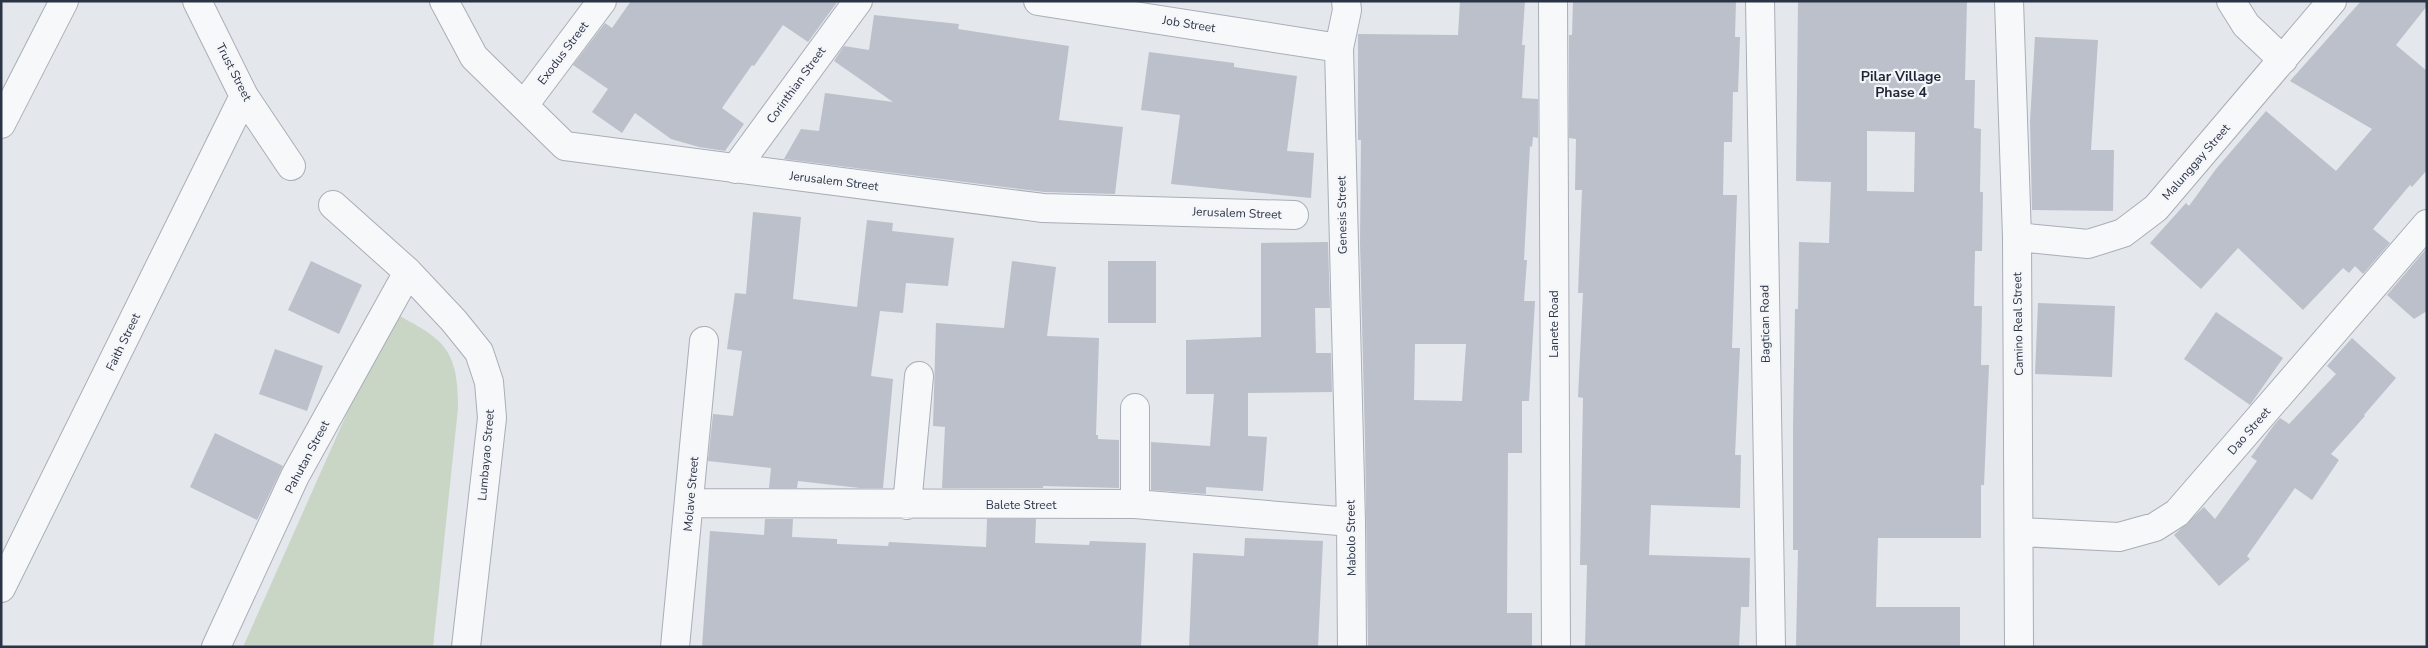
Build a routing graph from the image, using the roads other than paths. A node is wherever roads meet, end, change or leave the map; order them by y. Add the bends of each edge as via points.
1 (64, 1) edge
2 (198, 1) edge
3 (444, 1) edge
4 (602, 1) edge
5 (858, 1) edge
6 (1038, 1) edge
7 (1346, 1) edge
8 (1553, 1) edge
9 (1760, 1) edge
10 (2009, 1) edge
11 (2232, 1) edge
12 (2332, 1) edge
13 (1339, 48) junction
14 (2282, 60) junction
15 (244, 96) junction
16 (524, 105) junction
17 (1, 124) edge
18 (291, 166) dead end
19 (735, 169) junction
20 (334, 205) dead end
21 (1294, 215) dead end
22 (2427, 224) edge
23 (2017, 238) junction
24 (408, 272) junction
25 (704, 341) dead end
26 (919, 376) dead end
27 (1135, 408) dead end
28 (1349, 429) joint
29 (690, 503) junction
30 (1135, 504) junction
31 (907, 505) junction
32 (1351, 522) junction
33 (2020, 532) junction
34 (1, 588) edge
35 (216, 647) edge
36 (466, 647) edge
37 (676, 647) edge
38 (1352, 647) edge
39 (1556, 647) edge
40 (1771, 647) edge
41 (2019, 647) edge

1 - 17 street
2 - 15 street, Trust Street
3 - 16 street, Jerusalem Street via 474,57
4 - 16 street, Exodus Street
5 - 19 street, Corinthian Street
6 - 13 street, Job Street
7 - 13 street, Genesis Street
8 - 39 street, Lanete Road
9 - 40 street, Bagtican Road
10 - 23 street, Camino Real Street
11 - 14 street via 2246,25
12 - 14 street, Malunggay Street
13 - 28 street, Genesis Street
14 - 23 street, Malunggay Street via 2156,208 2124,233 2088,244
15 - 18 street, Trust Street
15 - 34 street, Faith Street
16 - 19 street, Jerusalem Street via 565,146
19 - 21 street, Jerusalem Street via 1042,208
20 - 24 street, Lumbayao Street
22 - 33 street, Dao Street via 2177,513 2155,526 2119,537
23 - 33 street, Camino Real Street
24 - 35 street, Pahutan Street via 295,476
24 - 36 street, Lumbayao Street via 479,352 489,382 492,418
25 - 29 street, Molave Street
26 - 31 street
27 - 30 street
28 - 32 street, Mabolo Street
29 - 31 street, Balete Street
29 - 37 street, Molave Street
30 - 31 street, Balete Street
30 - 32 street, Balete Street
32 - 38 street, Mabolo Street
33 - 41 street, Camino Real Street

